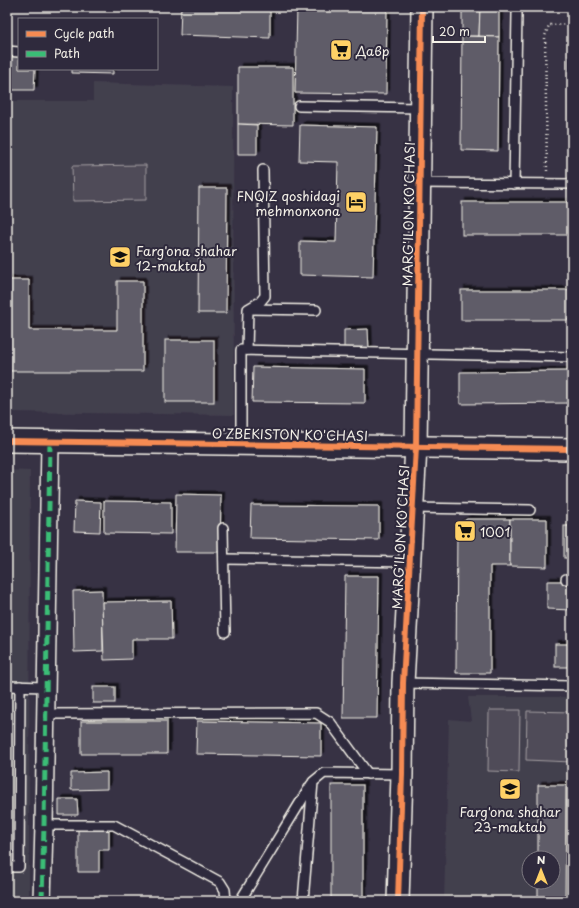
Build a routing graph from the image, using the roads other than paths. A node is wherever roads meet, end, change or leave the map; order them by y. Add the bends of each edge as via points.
1 (422, 7) edge
2 (517, 13) dead end
3 (7, 51) edge
4 (18, 52) edge
5 (299, 106) dead end
6 (420, 108) junction
7 (263, 170) dead end
8 (419, 183) junction
9 (514, 184) junction
10 (572, 184) edge
11 (248, 309) junction
12 (316, 310) dead end
13 (247, 350) junction
14 (418, 354) junction
15 (572, 358) edge
16 (7, 441) edge
17 (50, 442) junction
18 (241, 444) junction
19 (416, 447) junction
20 (572, 449) edge
21 (413, 508) junction
22 (530, 510) dead end
23 (223, 528) dead end
24 (224, 559) junction
25 (410, 562) junction
26 (225, 632) dead end
27 (403, 684) junction
28 (7, 686) edge
29 (20, 686) junction
30 (572, 686) edge
31 (46, 687) junction
32 (46, 714) junction
33 (368, 774) junction
34 (402, 774) junction
35 (313, 782) junction
36 (44, 826) junction
37 (7, 867) edge
38 (42, 901) edge
39 (226, 901) edge
40 (240, 901) edge
41 (304, 901) edge
42 (398, 901) edge

1 - 6 street, MARG'ILON KO'CHASI
2 - 9 lane
3 - 4 lane
5 - 6 lane
6 - 8 street, MARG'ILON KO'CHASI
7 - 11 lane via 265,296
8 - 9 lane
8 - 14 street, MARG'ILON KO'CHASI
9 - 10 lane
11 - 12 lane
11 - 13 lane
13 - 14 lane
13 - 18 lane via 241,350
14 - 15 lane
14 - 19 street, MARG'ILON KO'CHASI
16 - 17 street, O'ZBEKISTON KO'CHASI
17 - 18 street, O'ZBEKISTON KO'CHASI
17 - 31 street
18 - 19 street, O'ZBEKISTON KO'CHASI
19 - 20 street, O'ZBEKISTON KO'CHASI
19 - 21 street, MARG'ILON KO'CHASI
21 - 22 lane
21 - 25 street, MARG'ILON KO'CHASI
23 - 24 lane
24 - 25 lane
24 - 26 lane
25 - 27 street, MARG'ILON KO'CHASI
27 - 30 lane
27 - 34 street, MARG'ILON KO'CHASI
28 - 29 lane
29 - 31 lane
29 - 37 lane via 19,867
31 - 32 street
32 - 33 lane via 316,713 330,722
32 - 36 street
33 - 34 lane
33 - 35 lane via 324,773
34 - 42 street, MARG'ILON KO'CHASI
35 - 40 lane
35 - 41 lane
36 - 38 street
36 - 39 lane via 114,826 220,882 225,890

